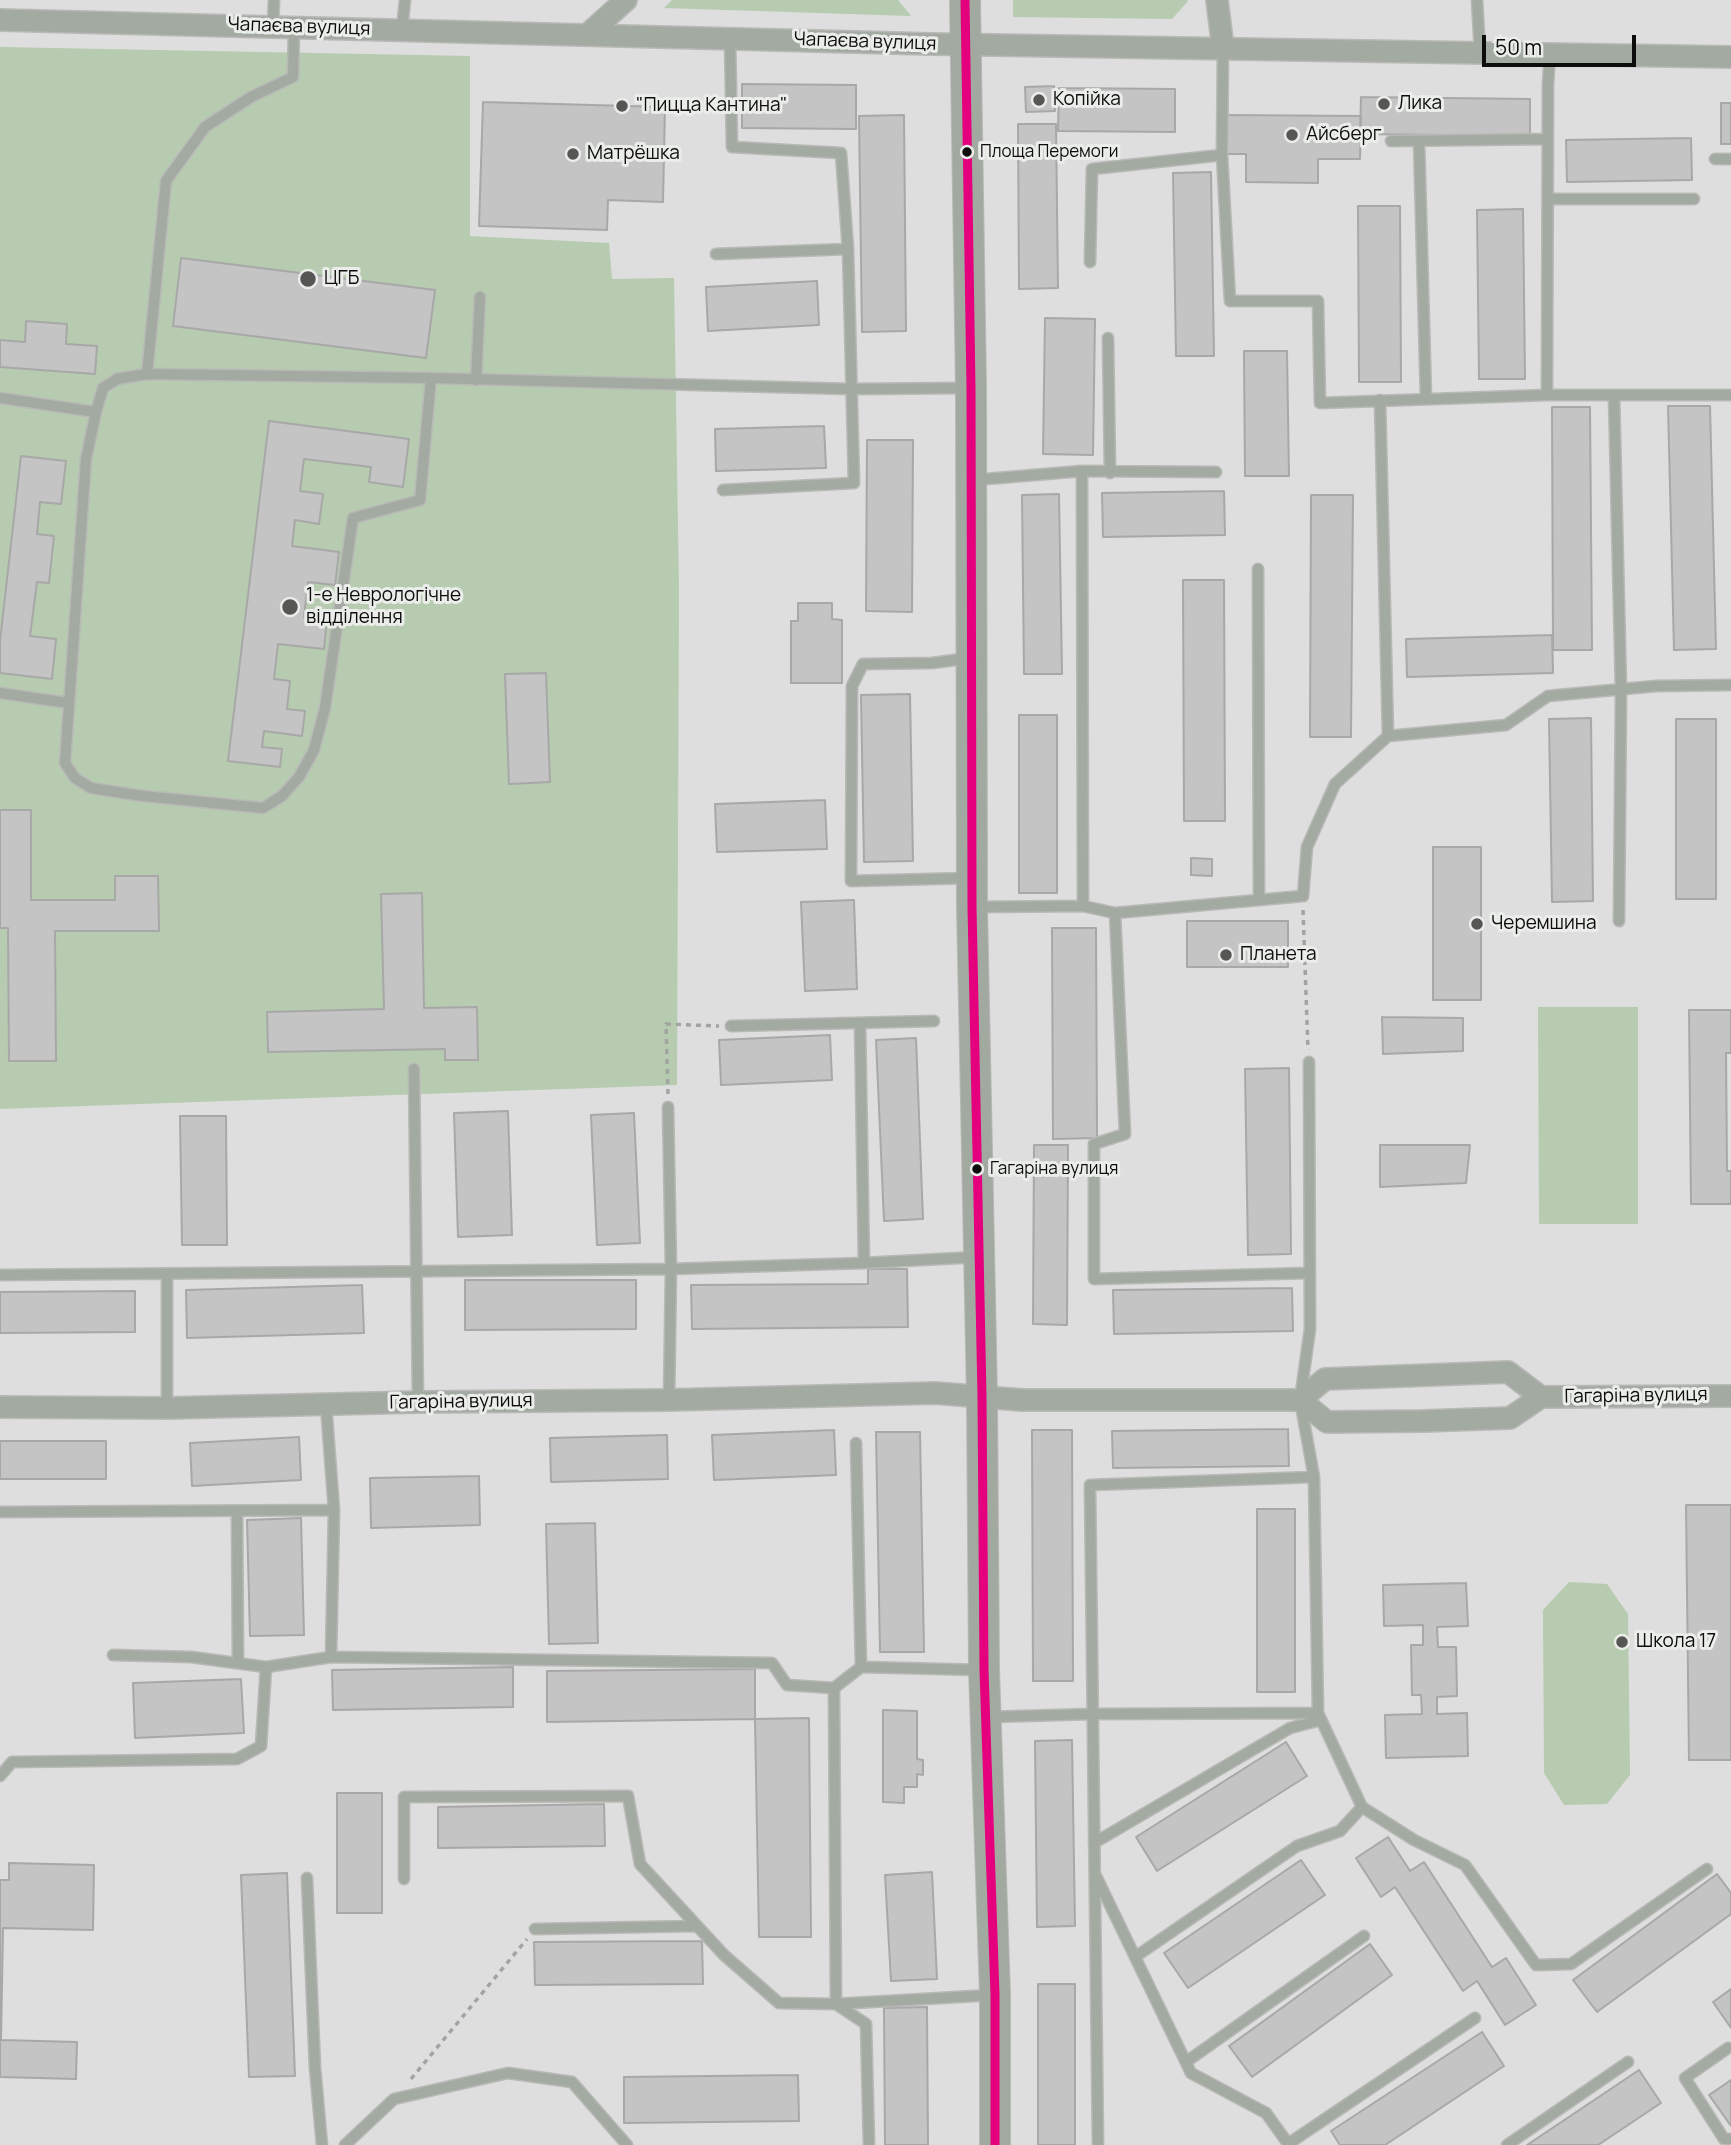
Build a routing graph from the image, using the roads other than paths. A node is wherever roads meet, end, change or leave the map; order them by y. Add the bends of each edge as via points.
1 (274, 0) edge
2 (405, 0) edge
3 (626, 0) edge
4 (965, 0) edge
5 (1217, 0) edge
6 (1477, 0) edge
7 (0, 20) edge
8 (284, 27) junction
9 (402, 30) junction
10 (586, 35) junction
11 (730, 38) junction
12 (965, 45) junction
13 (1223, 48) junction
14 (1480, 52) junction
15 (1550, 53) junction
16 (1731, 57) edge
17 (1548, 139) junction
18 (1391, 141) dead end
19 (1419, 141) junction
20 (1222, 155) junction
21 (1715, 159) dead end
22 (1731, 159) edge
23 (1548, 199) junction
24 (1694, 199) dead end
25 (848, 249) junction
26 (716, 254) dead end
27 (1090, 262) dead end
28 (480, 297) dead end
29 (1108, 338) dead end
30 (147, 374) junction
31 (431, 378) junction
32 (476, 380) junction
33 (971, 388) junction
34 (851, 389) junction
35 (1547, 395) junction
36 (1614, 395) junction
37 (1731, 396) edge
38 (0, 398) edge
39 (1426, 399) junction
40 (1381, 400) junction
41 (96, 412) junction
42 (1082, 471) junction
43 (1216, 472) dead end
44 (1110, 473) junction
45 (971, 481) junction
46 (723, 490) dead end
47 (1258, 569) dead end
48 (971, 658) junction
49 (1731, 685) edge
50 (1621, 690) junction
51 (0, 693) edge
52 (68, 703) junction
53 (1388, 736) junction
54 (972, 893) junction
55 (1259, 900) junction
56 (1083, 906) junction
57 (1115, 913) junction
58 (1619, 920) dead end
59 (934, 1021) dead end
60 (860, 1023) junction
61 (731, 1026) road end
62 (1309, 1062) road end
63 (414, 1069) dead end
64 (668, 1107) road end
65 (978, 1257) junction
66 (864, 1263) junction
67 (671, 1269) junction
68 (416, 1272) junction
69 (167, 1273) junction
70 (1309, 1273) junction
71 (0, 1275) edge
72 (1731, 1395) edge
73 (982, 1396) junction
74 (1541, 1397) junction
75 (669, 1400) junction
76 (1300, 1400) junction
77 (418, 1402) junction
78 (326, 1405) junction
79 (0, 1407) edge
80 (167, 1408) junction
81 (856, 1443) dead end
82 (1314, 1477) junction
83 (334, 1510) junction
84 (0, 1512) edge
85 (237, 1512) junction
86 (113, 1655) dead end
87 (331, 1657) junction
88 (238, 1663) junction
89 (266, 1667) junction
90 (861, 1667) junction
91 (984, 1670) junction
92 (834, 1688) junction
93 (1093, 1714) junction
94 (985, 1717) junction
95 (1320, 1717) junction
96 (0, 1776) edge
97 (1362, 1807) junction
98 (1094, 1843) junction
99 (1707, 1869) dead end
100 (1094, 1874) junction
101 (307, 1878) dead end
102 (404, 1879) dead end
103 (697, 1926) junction
104 (535, 1929) road end
105 (1364, 1936) dead end
106 (1135, 1956) junction
107 (995, 1995) junction
108 (836, 2004) junction
109 (1475, 2018) dead end
110 (1728, 2048) dead end
111 (1186, 2062) junction
112 (1629, 2063) dead end
113 (1731, 2139) edge
114 (322, 2145) edge
115 (345, 2145) edge
116 (627, 2145) edge
117 (869, 2145) edge
118 (995, 2145) edge
119 (1098, 2145) edge
120 (1289, 2145) edge
121 (1507, 2145) edge

1 - 8 lane
2 - 9 lane
3 - 10 street
4 - 12 street
5 - 13 street
6 - 14 lane
7 - 8 street, Чапаєва вулиця
8 - 9 street, Чапаєва вулиця
8 - 30 lane via 293,77 250,97 205,127 166,181
9 - 10 street, Чапаєва вулиця
10 - 11 street, Чапаєва вулиця
11 - 12 street, Чапаєва вулиця
11 - 25 lane via 732,147 841,153
12 - 13 street, Чапаєва вулиця
12 - 33 street
13 - 14 street, Чапаєва вулиця
13 - 20 lane
14 - 15 street, Чапаєва вулиця
15 - 16 street, Чапаєва вулиця
15 - 17 lane
17 - 19 lane
17 - 23 lane
18 - 19 lane
19 - 39 lane
20 - 27 lane via 1092,169
20 - 40 lane via 1230,301 1318,302 1320,403
21 - 22 lane
23 - 24 lane
23 - 35 lane
25 - 26 lane
25 - 34 lane
28 - 32 lane
29 - 44 lane
30 - 31 lane
30 - 41 lane via 117,379 103,388
31 - 32 lane
31 - 52 lane via 420,500 353,518 314,750 282,796 263,808 91,788 75,778 65,762
32 - 34 lane
33 - 34 lane
33 - 45 street
34 - 46 lane via 854,483
35 - 36 lane
35 - 39 lane
36 - 37 lane
36 - 50 lane
38 - 41 lane
39 - 40 lane
40 - 53 lane
41 - 52 lane via 86,459
42 - 44 lane
42 - 45 lane
42 - 56 lane
43 - 44 lane
45 - 48 street
47 - 55 lane
48 - 54 street
48 - 54 lane via 863,664 852,686 851,881
49 - 50 lane
50 - 53 lane via 1548,696 1506,725
50 - 58 lane
51 - 52 lane
53 - 55 lane via 1335,784 1307,847 1303,896
54 - 56 lane
54 - 65 street
55 - 57 lane
56 - 57 lane
57 - 70 lane via 1125,1133 1094,1144 1094,1279
59 - 60 lane
60 - 61 lane
60 - 66 lane
62 - 70 lane
63 - 68 lane
64 - 67 lane
65 - 66 lane
65 - 73 street
66 - 67 lane
67 - 68 lane
67 - 75 lane
68 - 69 lane
68 - 77 lane
69 - 71 lane
69 - 80 lane
70 - 76 lane via 1310,1329
72 - 74 street, Гагаріна вулиця
73 - 75 street, Гагаріна вулиця via 935,1393
73 - 76 street, Гагаріна вулиця
73 - 91 street
74 - 76 street, Гагаріна вулиця via 1510,1418 1423,1421 1327,1422
74 - 76 street, Гагаріна вулиця via 1508,1372 1325,1379
75 - 77 street, Гагаріна вулиця
76 - 82 lane
77 - 78 street, Гагаріна вулиця
78 - 80 street, Гагаріна вулиця
78 - 83 lane
79 - 80 street, Гагаріна вулиця
81 - 90 lane
82 - 93 lane via 1090,1485
82 - 95 lane
83 - 85 lane
83 - 87 lane
84 - 85 lane
85 - 88 lane
86 - 88 lane
87 - 89 lane
87 - 92 lane via 772,1663 787,1685
88 - 89 lane
89 - 96 lane via 261,1746 237,1759 12,1762
90 - 91 lane
90 - 92 lane
91 - 94 street
92 - 108 lane
93 - 94 lane
93 - 95 lane
93 - 98 lane
94 - 107 street
95 - 97 lane
95 - 98 lane via 1290,1728
97 - 99 lane via 1414,1840 1465,1864 1536,1965 1571,1964
97 - 106 lane via 1340,1831 1297,1846
98 - 100 lane
100 - 106 lane
100 - 119 lane
101 - 114 lane
102 - 103 lane via 404,1797 628,1796 639,1864
103 - 104 lane
103 - 108 lane via 779,2004
105 - 111 lane
106 - 111 lane
107 - 108 lane
107 - 118 street
108 - 117 lane via 866,2024
109 - 120 lane
110 - 113 lane via 1685,2078 1724,2138
111 - 120 lane via 1191,2073 1266,2113
112 - 121 lane
115 - 116 lane via 394,2099 508,2073 572,2082

